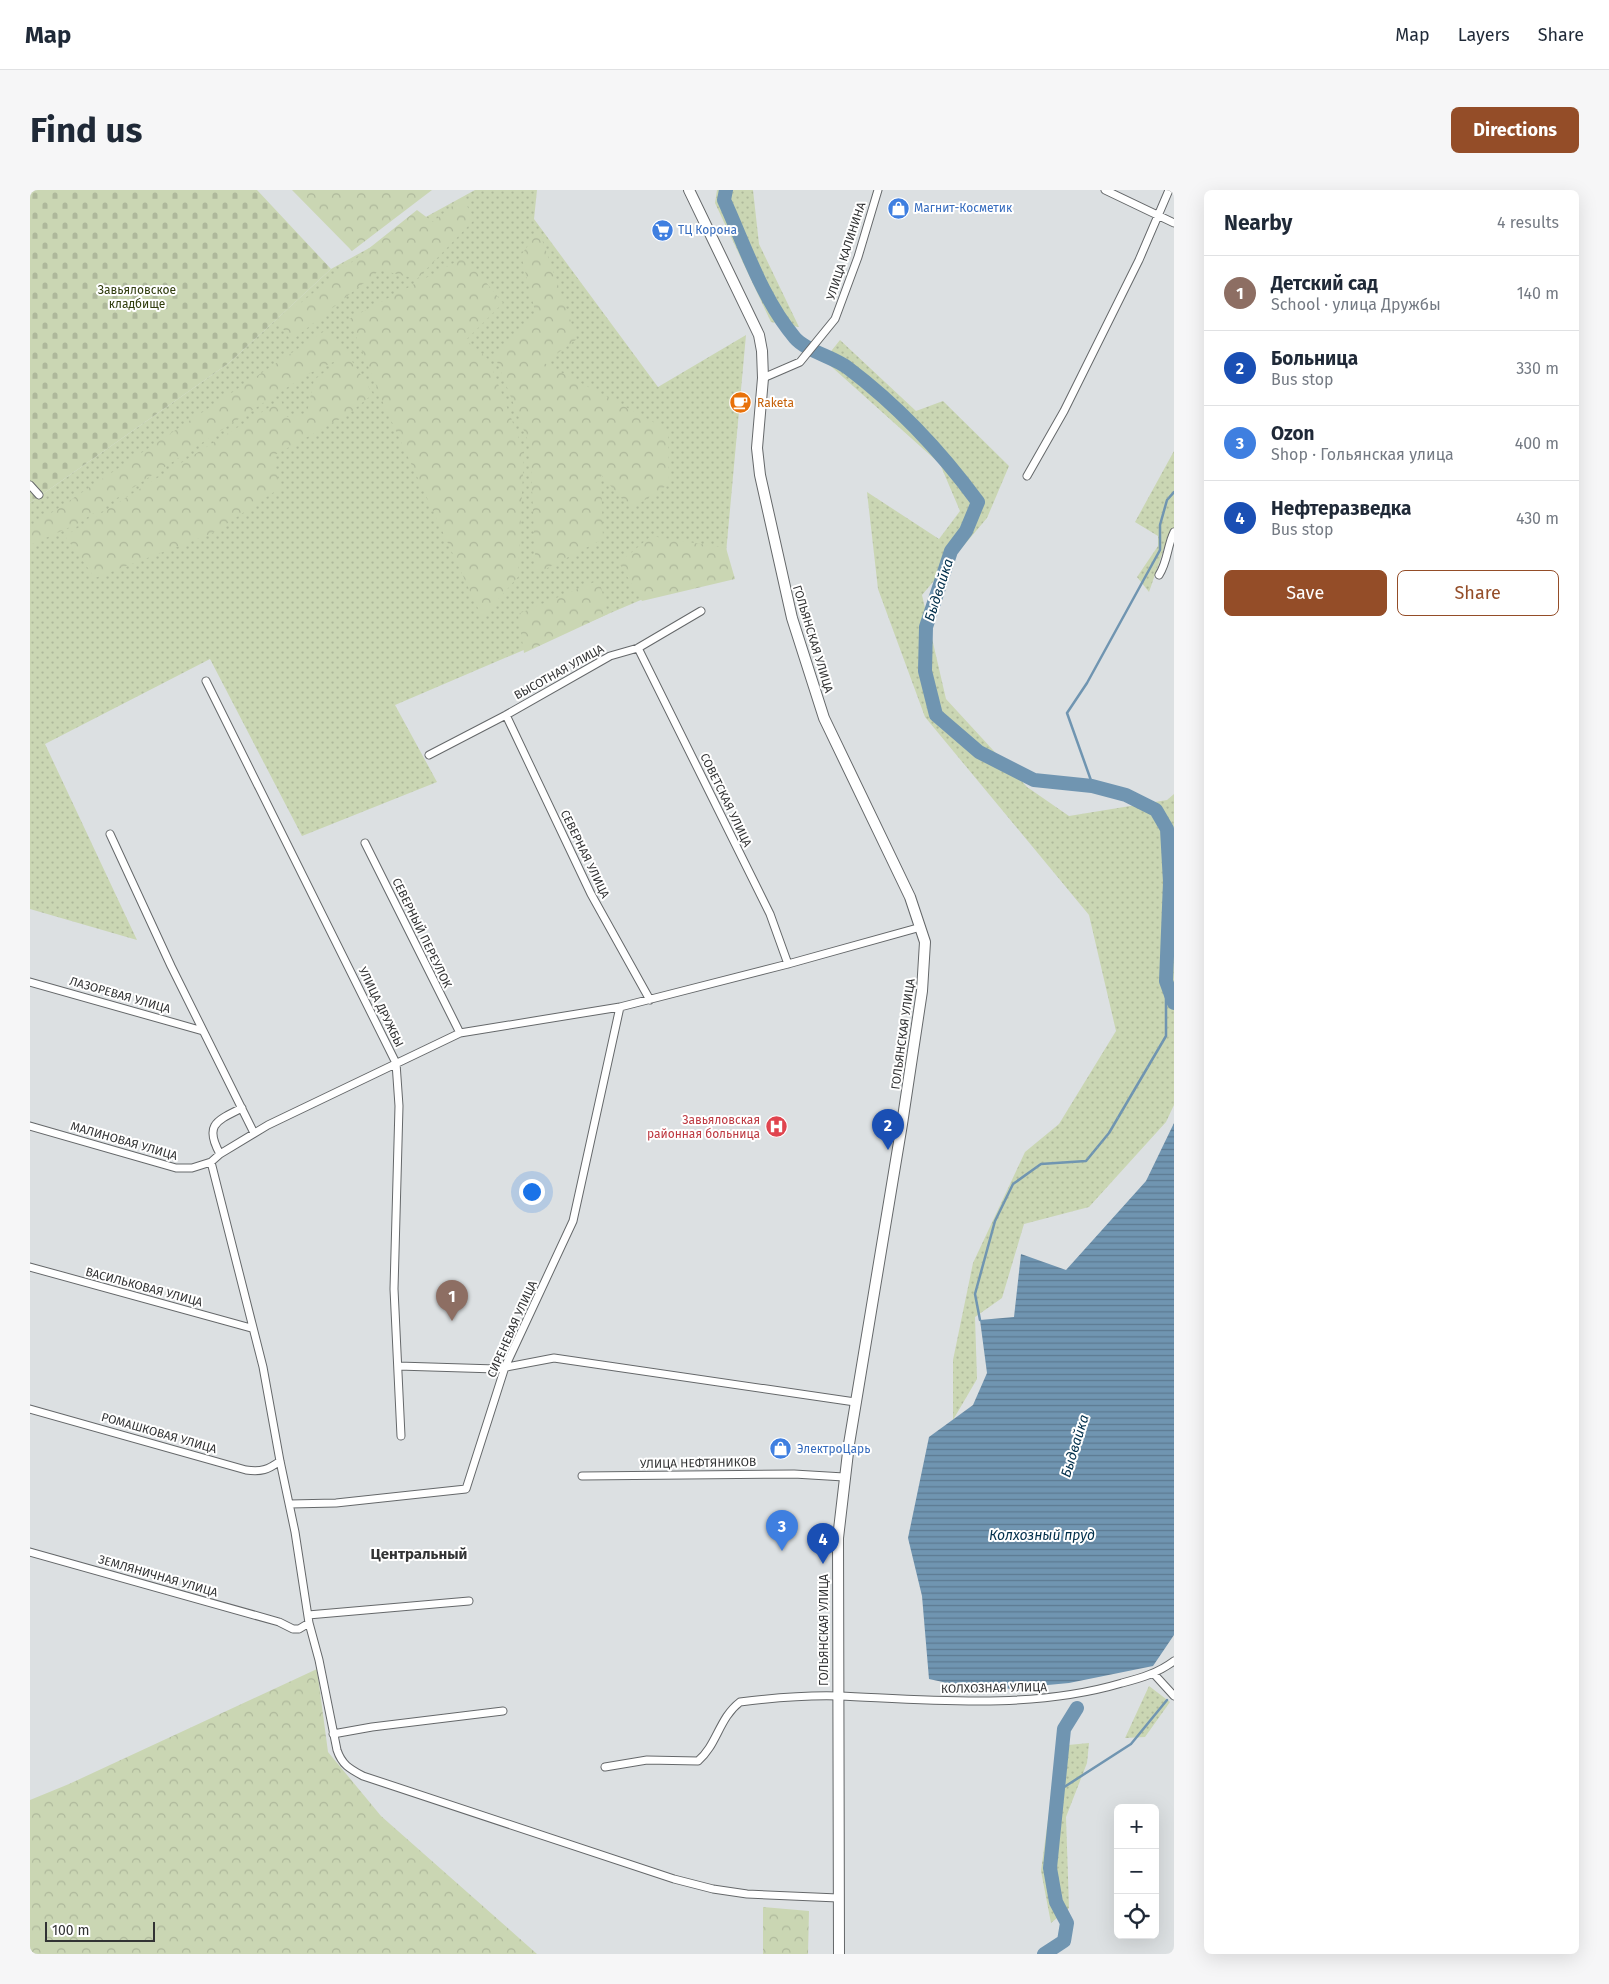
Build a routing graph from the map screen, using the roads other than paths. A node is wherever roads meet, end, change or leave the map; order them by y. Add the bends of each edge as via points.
1 (689, 190) edge
2 (878, 190) edge
3 (1105, 190) edge
4 (1169, 190) edge
5 (1157, 214) junction
6 (1174, 223) edge
7 (763, 378) junction
8 (1027, 476) dead end
9 (30, 485) edge
10 (39, 495) dead end
11 (1174, 532) edge
12 (1159, 575) dead end
13 (701, 611) dead end
14 (638, 648) junction
15 (206, 681) dead end
16 (506, 715) junction
17 (429, 755) dead end
18 (110, 834) dead end
19 (365, 843) dead end
20 (921, 927) junction
21 (788, 964) junction
22 (30, 982) edge
23 (650, 1000) junction
24 (620, 1007) junction
25 (203, 1031) junction
26 (460, 1033) junction
27 (396, 1063) junction
28 (242, 1108) junction
29 (30, 1126) edge
30 (254, 1133) junction
31 (220, 1154) junction
32 (211, 1162) junction
33 (30, 1267) edge
34 (251, 1328) junction
35 (398, 1366) junction
36 (505, 1367) junction
37 (856, 1402) junction
38 (30, 1409) edge
39 (401, 1436) dead end
40 (280, 1461) junction
41 (582, 1476) dead end
42 (844, 1477) junction
43 (290, 1504) junction
44 (30, 1552) edge
45 (469, 1601) dead end
46 (308, 1619) junction
47 (1174, 1661) edge
48 (1154, 1674) junction
49 (837, 1696) junction
50 (1174, 1696) edge
51 (503, 1711) dead end
52 (333, 1734) junction
53 (605, 1768) dead end
54 (838, 1898) junction
55 (839, 1954) edge

1 - 7 main road, ГОЛЬЯНСКАЯ УЛИЦА via 759,335
2 - 7 street, УЛИЦА КАЛИНИНА via 835,319 800,362
3 - 5 street
4 - 5 street
5 - 6 street
5 - 8 street via 1135,269 1064,411
7 - 20 main road, ГОЛЬЯНСКАЯ УЛИЦА via 757,448 760,475 792,618 824,718 910,897
9 - 10 street
11 - 12 street via 1169,542 1166,565
13 - 14 street, ВЫСОТНАЯ УЛИЦА
14 - 16 street, ВЫСОТНАЯ УЛИЦА via 610,656
14 - 21 street, СОВЕТСКАЯ УЛИЦА via 770,914
15 - 27 street, УЛИЦА ДРУЖБЫ
16 - 17 street, ВЫСОТНАЯ УЛИЦА
16 - 23 street, СЕВЕРНАЯ УЛИЦА via 590,894
18 - 25 street
19 - 26 street, СЕВЕРНЫЙ ПЕРЕУЛОК
20 - 21 street
20 - 37 main road, ГОЛЬЯНСКАЯ УЛИЦА via 925,948 922,991
21 - 23 street
22 - 25 street, ЛАЗОРЕВАЯ УЛИЦА
23 - 24 street
24 - 26 street
24 - 36 street, СИРЕНЕВАЯ УЛИЦА via 573,1221
25 - 28 street
26 - 27 street
27 - 30 street
27 - 35 street, УЛИЦА ДРУЖБЫ via 398,1126 394,1289
28 - 30 street
28 - 31 street via 220,1119 213,1129 212,1140
29 - 32 street, МАЛИНОВАЯ УЛИЦА via 176,1168 192,1168
30 - 31 street
31 - 32 street
32 - 34 street
33 - 34 street, ВАСИЛЬКОВАЯ УЛИЦА
34 - 40 street via 263,1367
35 - 36 street
35 - 39 street, УЛИЦА ДРУЖБЫ
36 - 37 street via 554,1358
36 - 43 street, СИРЕНЕВАЯ УЛИЦА via 466,1489 336,1503
37 - 42 main road, ГОЛЬЯНСКАЯ УЛИЦА
38 - 40 street, РОМАШКОВАЯ УЛИЦА via 246,1470 259,1472
40 - 43 street
41 - 42 street, УЛИЦА НЕФТЯНИКОВ via 794,1474
42 - 49 main road, ГОЛЬЯНСКАЯ УЛИЦА via 837,1567
43 - 46 street
44 - 46 street, ЗЕМЛЯНИЧНАЯ УЛИЦА via 279,1622 293,1629 299,1629
45 - 46 street, ЗЕМЛЯНИЧНАЯ УЛИЦА
46 - 52 street
47 - 48 street, КОЛХОЗНАЯ УЛИЦА
48 - 49 street, КОЛХОЗНАЯ УЛИЦА via 1049,1699
48 - 50 street
49 - 53 street, КОЛХОЗНАЯ УЛИЦА via 740,1702 730,1709 698,1761 648,1760
49 - 54 main road, ГОЛЬЯНСКАЯ УЛИЦА
51 - 52 street
52 - 54 street via 341,1762 363,1776 674,1879 747,1894
54 - 55 main road, ГОЛЬЯНСКАЯ УЛИЦА

